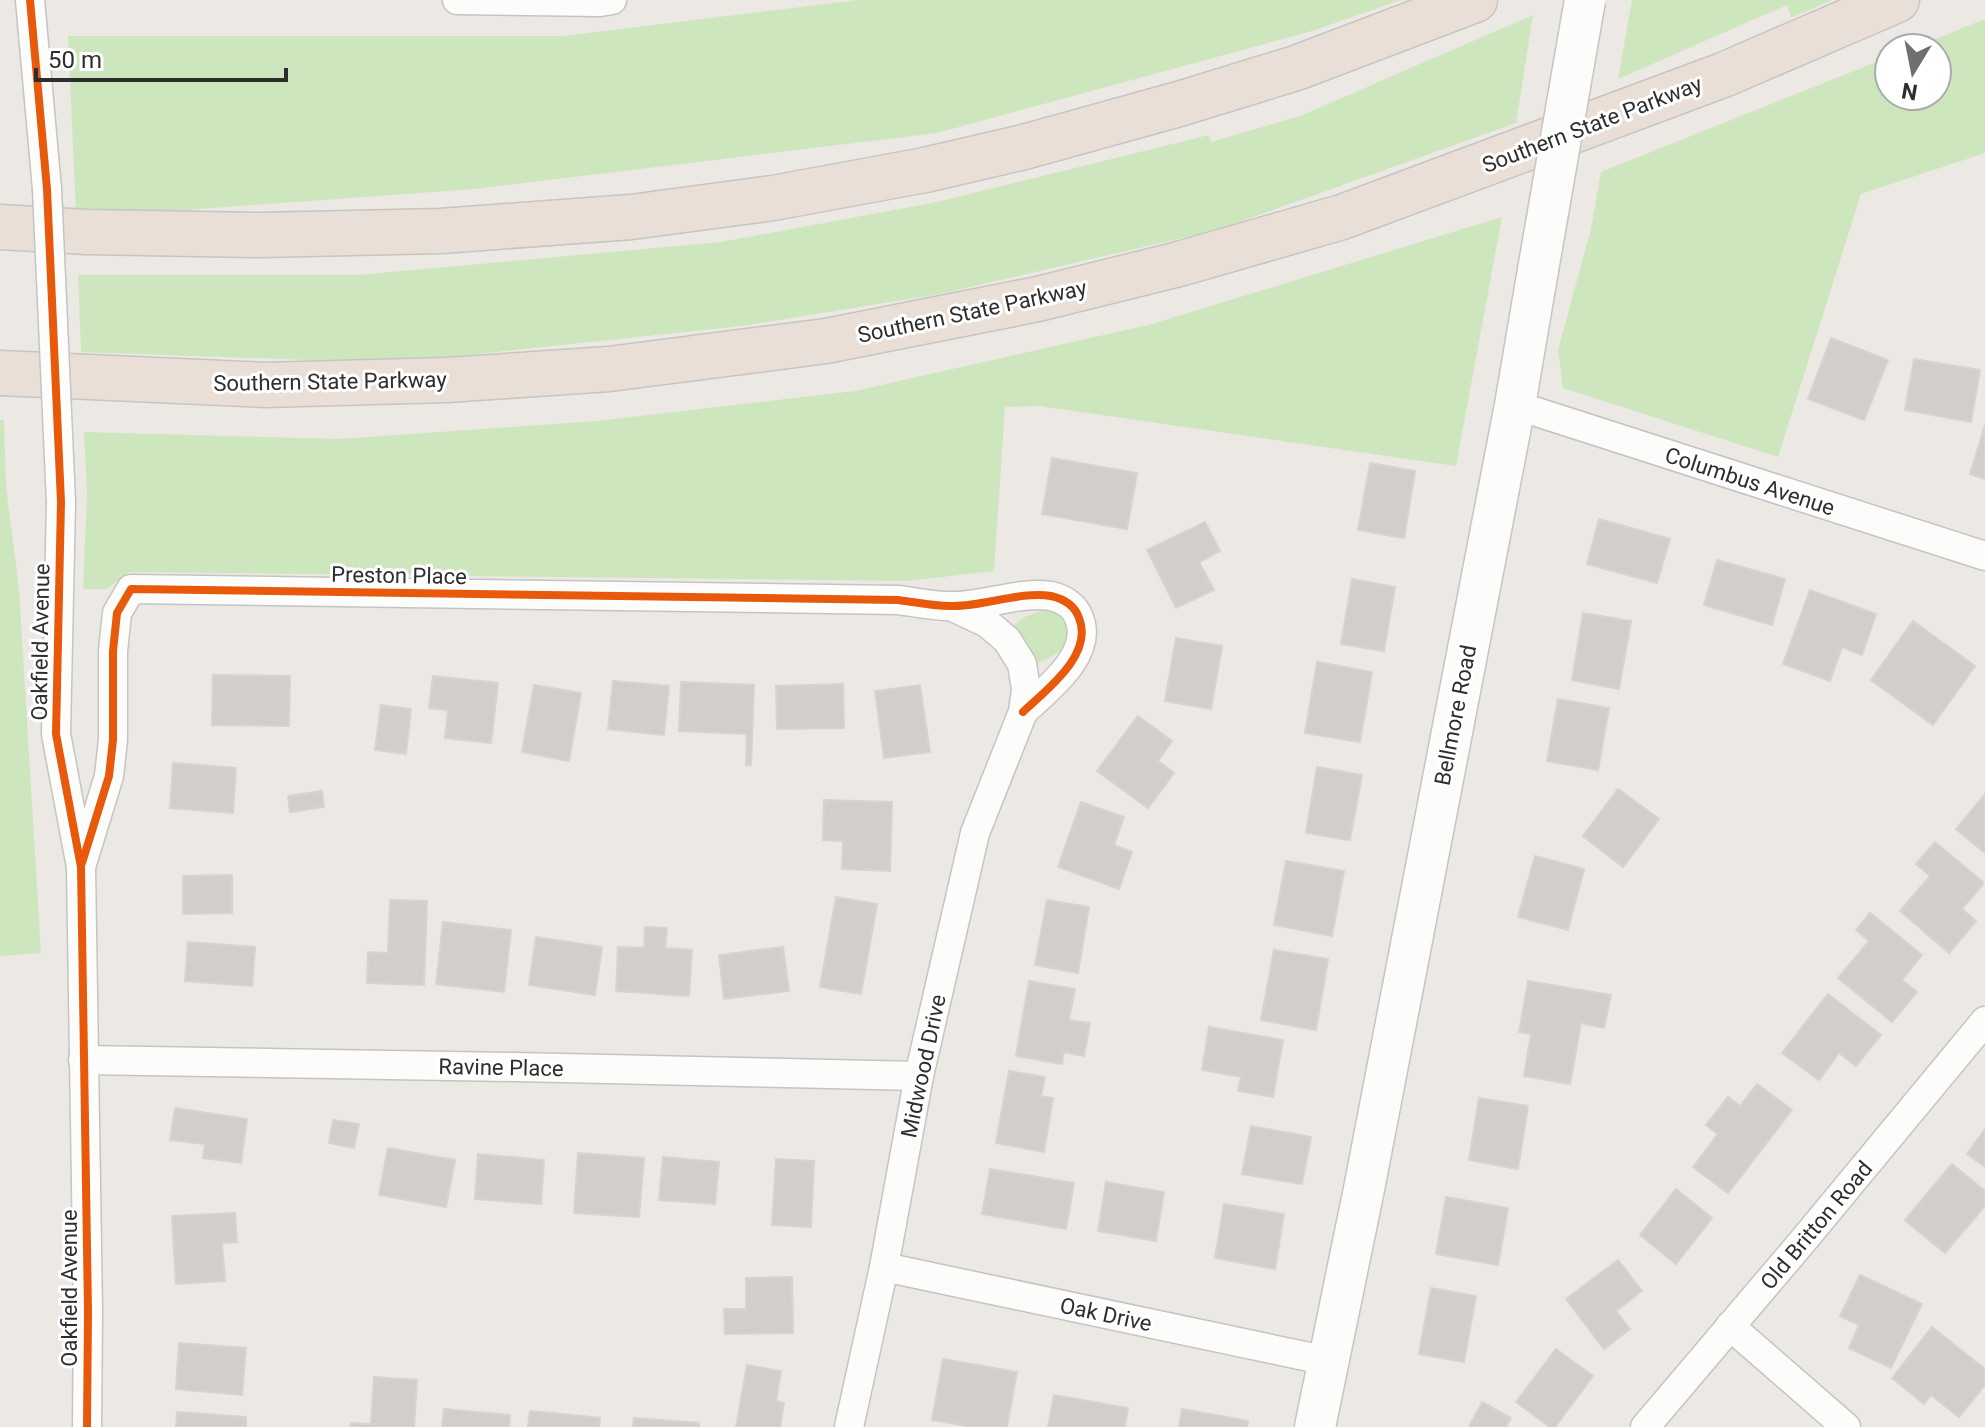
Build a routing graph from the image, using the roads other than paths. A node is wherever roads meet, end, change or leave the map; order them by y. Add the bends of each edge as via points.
1 (30, 0) edge
2 (457, 0) edge
3 (612, 0) edge
4 (1475, 0) edge
5 (1585, 0) edge
6 (1897, 0) edge
7 (0, 227) edge
8 (0, 373) edge
9 (1515, 405) junction
10 (1985, 556) edge
11 (953, 607) junction
12 (1023, 712) junction
13 (81, 867) junction
14 (1985, 1021) edge
15 (83, 1060) junction
16 (919, 1076) junction
17 (884, 1267) junction
18 (1730, 1326) junction
19 (1328, 1361) junction
20 (87, 1427) edge
21 (849, 1427) edge
22 (1315, 1427) edge
23 (1645, 1427) edge
24 (1846, 1427) edge

1 - 13 street, Oakfield Avenue, bridge via 47,189 61,502 56,734
2 - 3 street
4 - 7 highway via 1296,68 1179,104 925,170 773,198 631,217 441,231 261,235
5 - 9 main road, Bellmore Road, bridge
6 - 8 highway, Southern State Parkway via 1723,75 1342,217 1038,299 826,341 609,369 447,380 265,385
9 - 10 street, Columbus Avenue
9 - 19 main road, Bellmore Road
11 - 12 street, Midwood Drive via 987,623 1007,640 1022,664
11 - 12 street, Midwood Drive via 1034,596 1052,597 1075,608 1082,638 1076,655
11 - 13 street, Preston Place via 898,600 131,589 117,613 109,776
12 - 16 street, Midwood Drive via 975,833
13 - 15 street, Oakfield Avenue
14 - 18 street, Old Britton Road
15 - 16 street, Ravine Place
15 - 20 street, Oakfield Avenue
16 - 17 street, Midwood Drive
17 - 19 street, Oak Drive
17 - 21 street, Midwood Drive
18 - 23 street, Old Britton Road
18 - 24 street
19 - 22 main road, Bellmore Road

